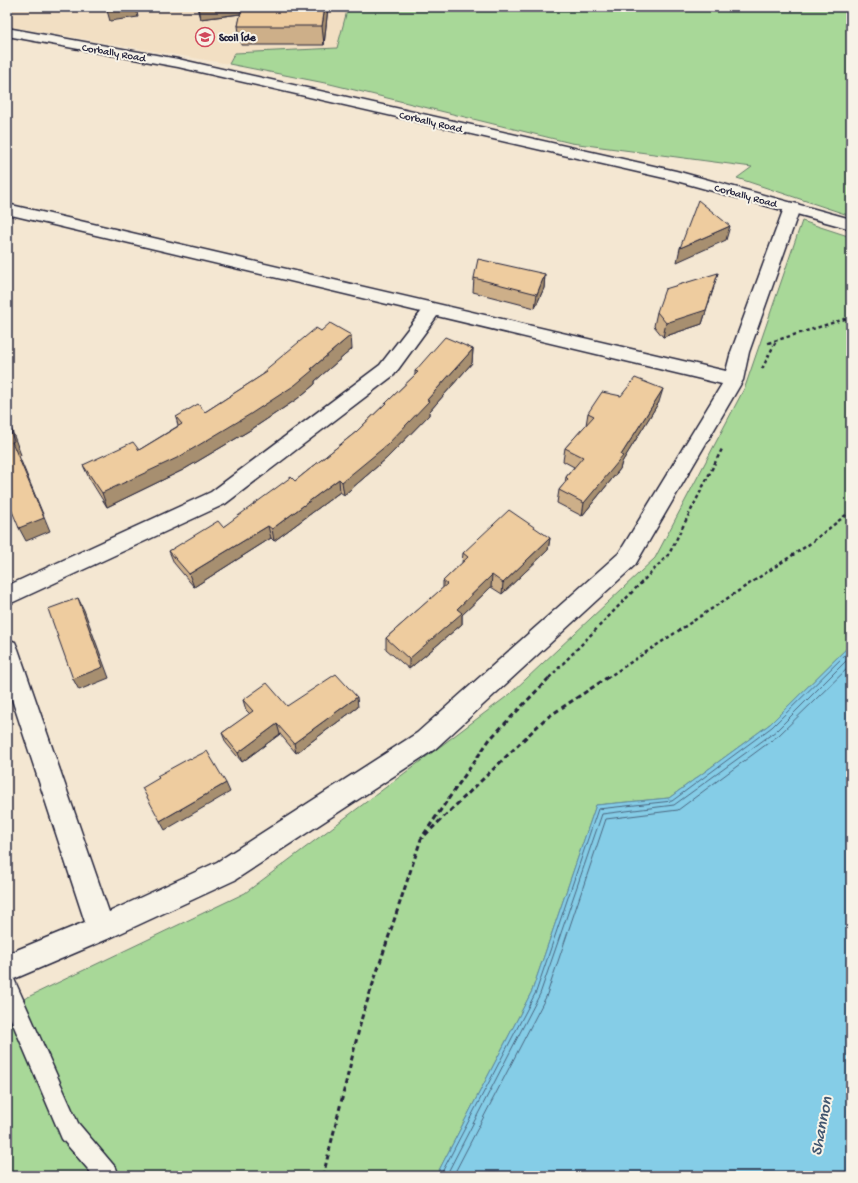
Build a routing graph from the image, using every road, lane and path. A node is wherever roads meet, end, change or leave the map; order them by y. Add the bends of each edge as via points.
1 (7, 32) edge
2 (792, 208) junction
3 (7, 209) edge
4 (851, 224) edge
5 (433, 309) junction
6 (851, 317) edge
7 (740, 352) junction
8 (734, 380) junction
9 (851, 511) edge
10 (7, 596) edge
11 (7, 649) edge
12 (101, 929) junction
13 (7, 968) edge
14 (7, 986) edge
15 (108, 1176) edge
16 (323, 1176) edge

1 - 2 street, Corbally Road via 186,65 676,176
2 - 4 street, Corbally Road
2 - 7 street
3 - 5 street
5 - 8 street
5 - 10 street via 387,370 218,498
6 - 7 path
7 - 8 street
8 - 12 street via 627,559 426,741 226,871
9 - 16 path via 808,545 545,718 421,839 362,1017
11 - 12 street
12 - 13 street
14 - 15 lane via 70,1131

